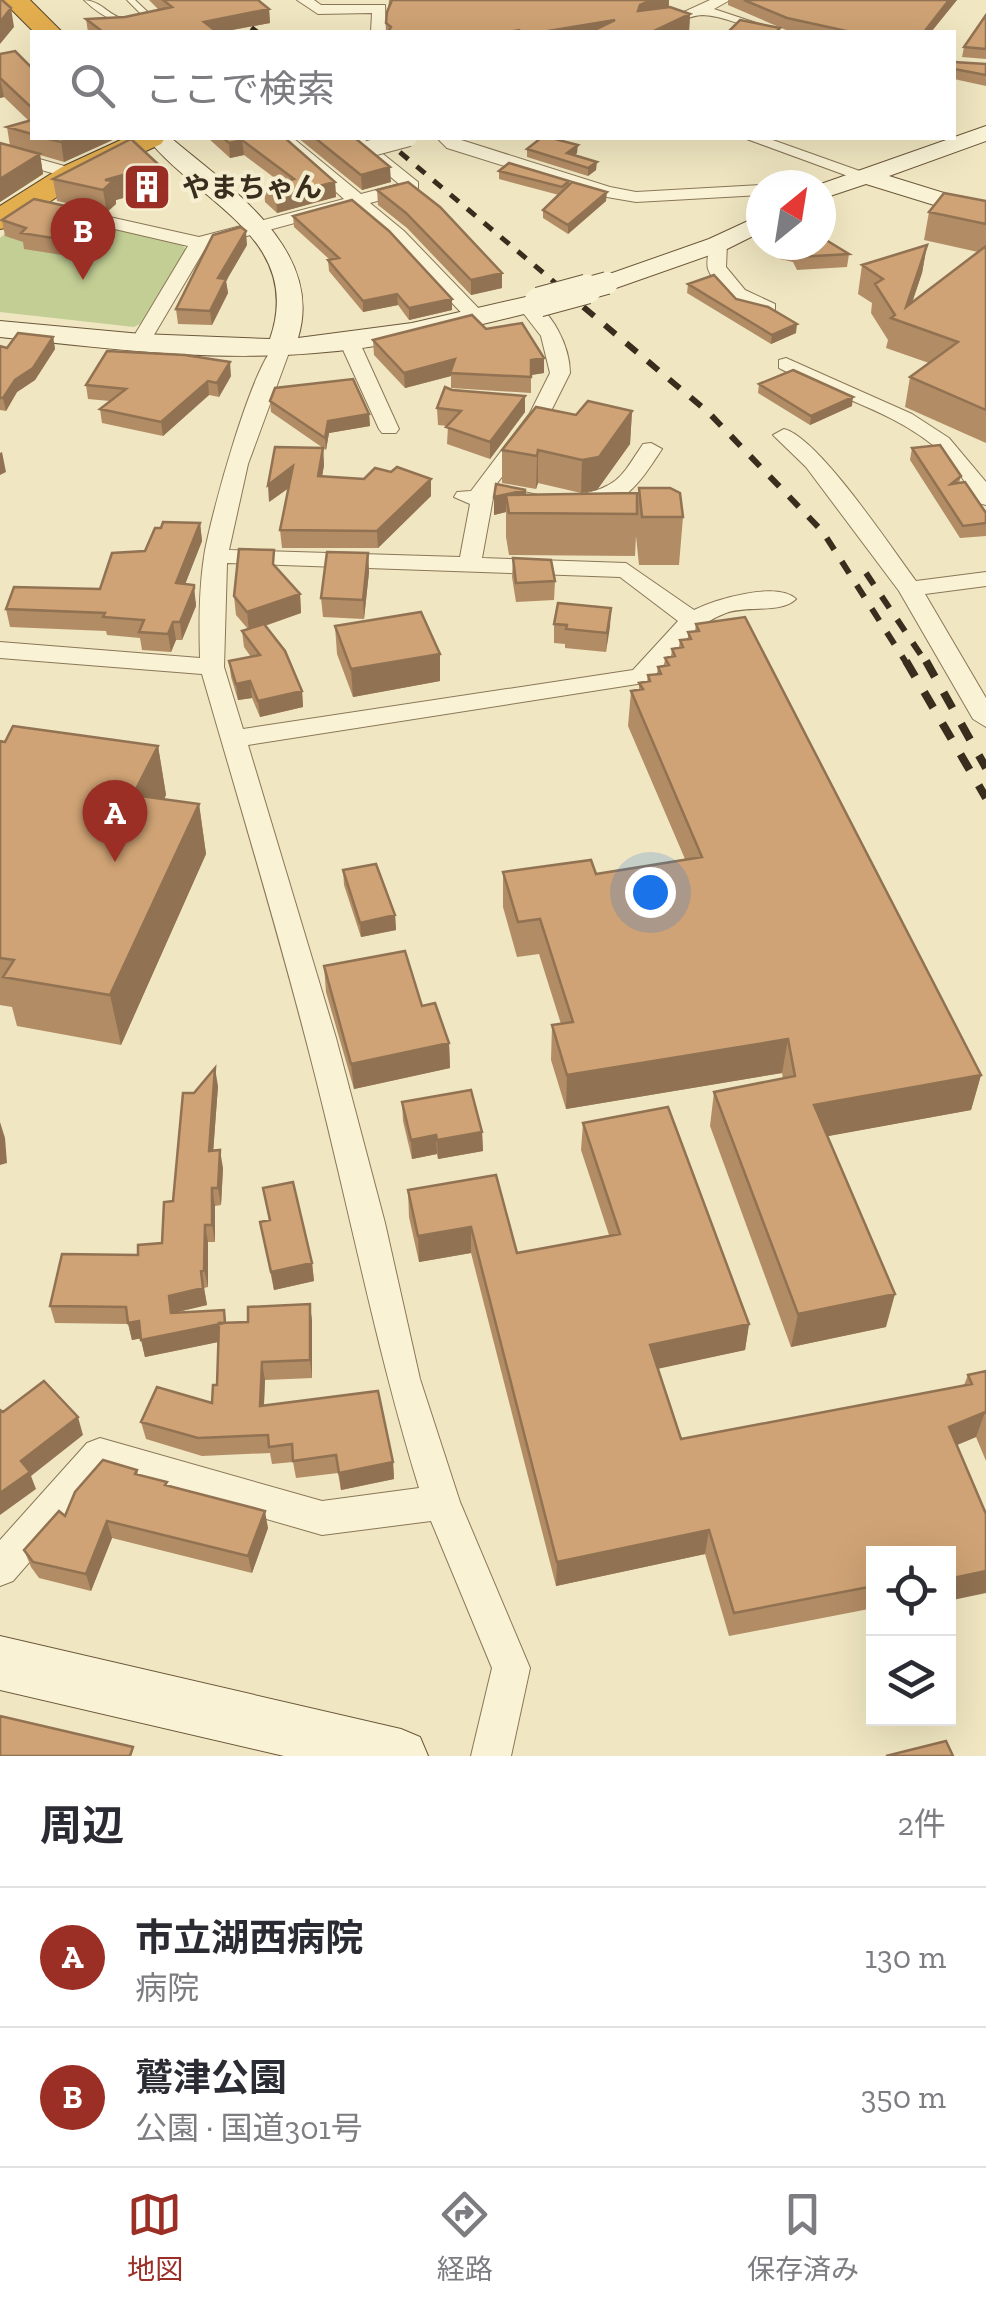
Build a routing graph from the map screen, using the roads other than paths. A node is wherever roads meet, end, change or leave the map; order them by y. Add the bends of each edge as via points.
1 (17, 0) edge
2 (34, 0) edge
3 (88, 0) edge
4 (132, 0) edge
5 (304, 0) edge
6 (683, 0) edge
7 (723, 0) edge
8 (0, 4) edge
9 (703, 9) junction
10 (47, 30) edge
11 (378, 30) edge
12 (653, 30) edge
13 (769, 30) edge
14 (986, 132) edge
15 (148, 140) edge
16 (156, 140) edge
17 (285, 140) edge
18 (389, 140) edge
19 (448, 140) edge
20 (758, 140) edge
21 (360, 143) edge
22 (0, 153) edge
23 (69, 173) junction
24 (862, 175) junction
25 (836, 186) edge
26 (746, 191) edge
27 (360, 201) junction
28 (12, 211) edge
29 (986, 214) edge
30 (255, 227) junction
31 (746, 230) edge
32 (199, 243) junction
33 (718, 244) junction
34 (533, 303) junction
35 (768, 308) edge
36 (477, 318) junction
37 (0, 328) edge
38 (141, 341) junction
39 (349, 341) junction
40 (282, 347) junction
41 (786, 364) dead end
42 (388, 429) dead end
43 (784, 435) dead end
44 (650, 448) dead end
45 (465, 497) dead end
46 (986, 498) edge
47 (214, 556) junction
48 (470, 564) junction
49 (986, 579) edge
50 (910, 589) junction
51 (784, 599) dead end
52 (690, 618) junction
53 (0, 650) edge
54 (212, 667) junction
55 (986, 719) edge
56 (231, 739) junction
57 (442, 1502) junction
58 (0, 1568) edge
59 (0, 1663) edge
60 (401, 1756) edge
61 (491, 1756) edge

1 - 2 lane
1 - 8 street
1 - 10 highway
3 - 4 lane via 127,22 146,14
5 - 11 street via 318,10 380,8
6 - 9 street
7 - 9 street
9 - 12 street
9 - 13 street
14 - 24 street
15 - 23 highway
16 - 30 street
17 - 27 street
18 - 21 street, bridge
19 - 26 street via 636,197
20 - 24 street
21 - 27 street via 412,186
22 - 23 street
23 - 28 highway
24 - 25 street
24 - 29 street
27 - 30 street
27 - 36 street
28 - 32 street
30 - 32 street
30 - 40 street via 280,256 288,281 292,301
31 - 33 street
32 - 38 street
33 - 34 street, bridge
33 - 35 street via 717,268 738,294
34 - 36 street
34 - 44 street via 560,362 558,382 535,403 481,489 562,504 605,499 623,491
36 - 39 street
37 - 38 street
38 - 40 street
39 - 40 street
39 - 42 street
40 - 47 street via 248,424
41 - 46 street via 945,443
43 - 50 street via 814,462
45 - 48 street via 482,498
47 - 48 street
47 - 54 street
48 - 52 street via 626,570
49 - 50 street
50 - 55 street
51 - 52 street via 737,602
52 - 56 street via 640,677
53 - 54 street
54 - 56 street
56 - 57 street via 321,1038 403,1379
57 - 58 street via 322,1518 100,1455
57 - 61 street via 511,1668
59 - 60 street

